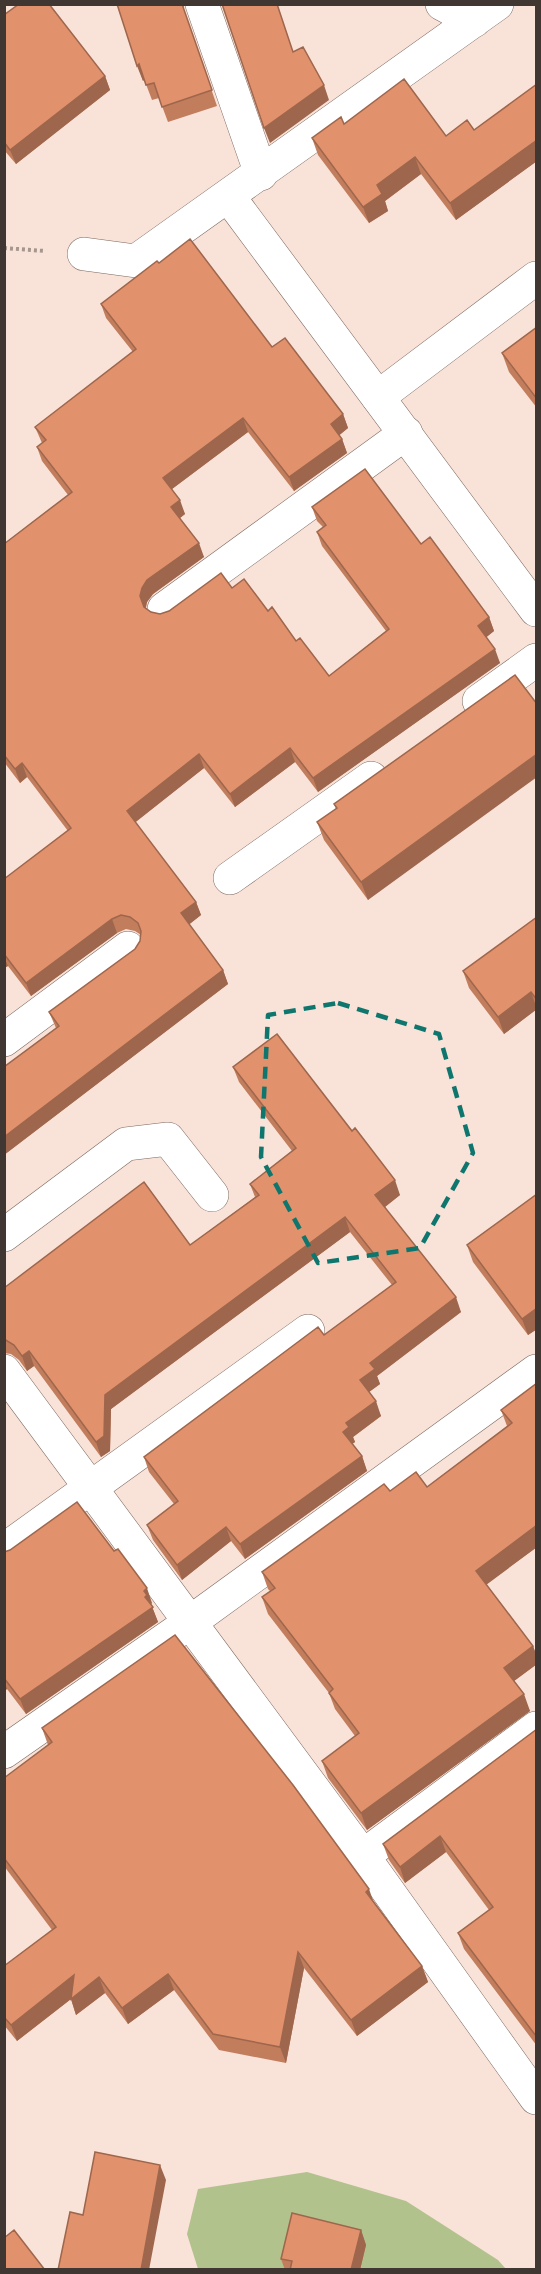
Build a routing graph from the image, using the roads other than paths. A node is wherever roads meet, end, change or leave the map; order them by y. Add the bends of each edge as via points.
1 (202, 4) edge
2 (442, 4) edge
3 (486, 13) edge
4 (261, 174) junction
5 (229, 197) junction
6 (84, 254) dead end
7 (537, 278) edge
8 (378, 397) junction
9 (406, 433) junction
10 (164, 609) dead end
11 (537, 610) edge
12 (537, 660) edge
13 (450, 722) edge
14 (393, 763) edge
15 (230, 879) dead end
16 (128, 948) dead end
17 (4, 1040) edge
18 (212, 1196) dead end
19 (4, 1236) edge
20 (308, 1331) edge
21 (4, 1371) edge
22 (537, 1371) edge
23 (91, 1487) junction
24 (4, 1550) edge
25 (189, 1623) junction
26 (537, 1728) edge
27 (4, 1752) edge
28 (363, 1856) junction
29 (537, 2098) edge

1 - 4 street
2 - 3 street
3 - 4 street
4 - 5 street
5 - 6 street via 136,261
5 - 8 street
7 - 8 street
8 - 9 street
9 - 10 street
9 - 11 street
12 - 13 street
14 - 15 street
16 - 17 street
18 - 19 street via 168,1139 126,1144
20 - 23 street
21 - 23 street
22 - 25 street
23 - 24 street
23 - 25 street
25 - 27 street
25 - 28 street
26 - 28 street
28 - 29 street

